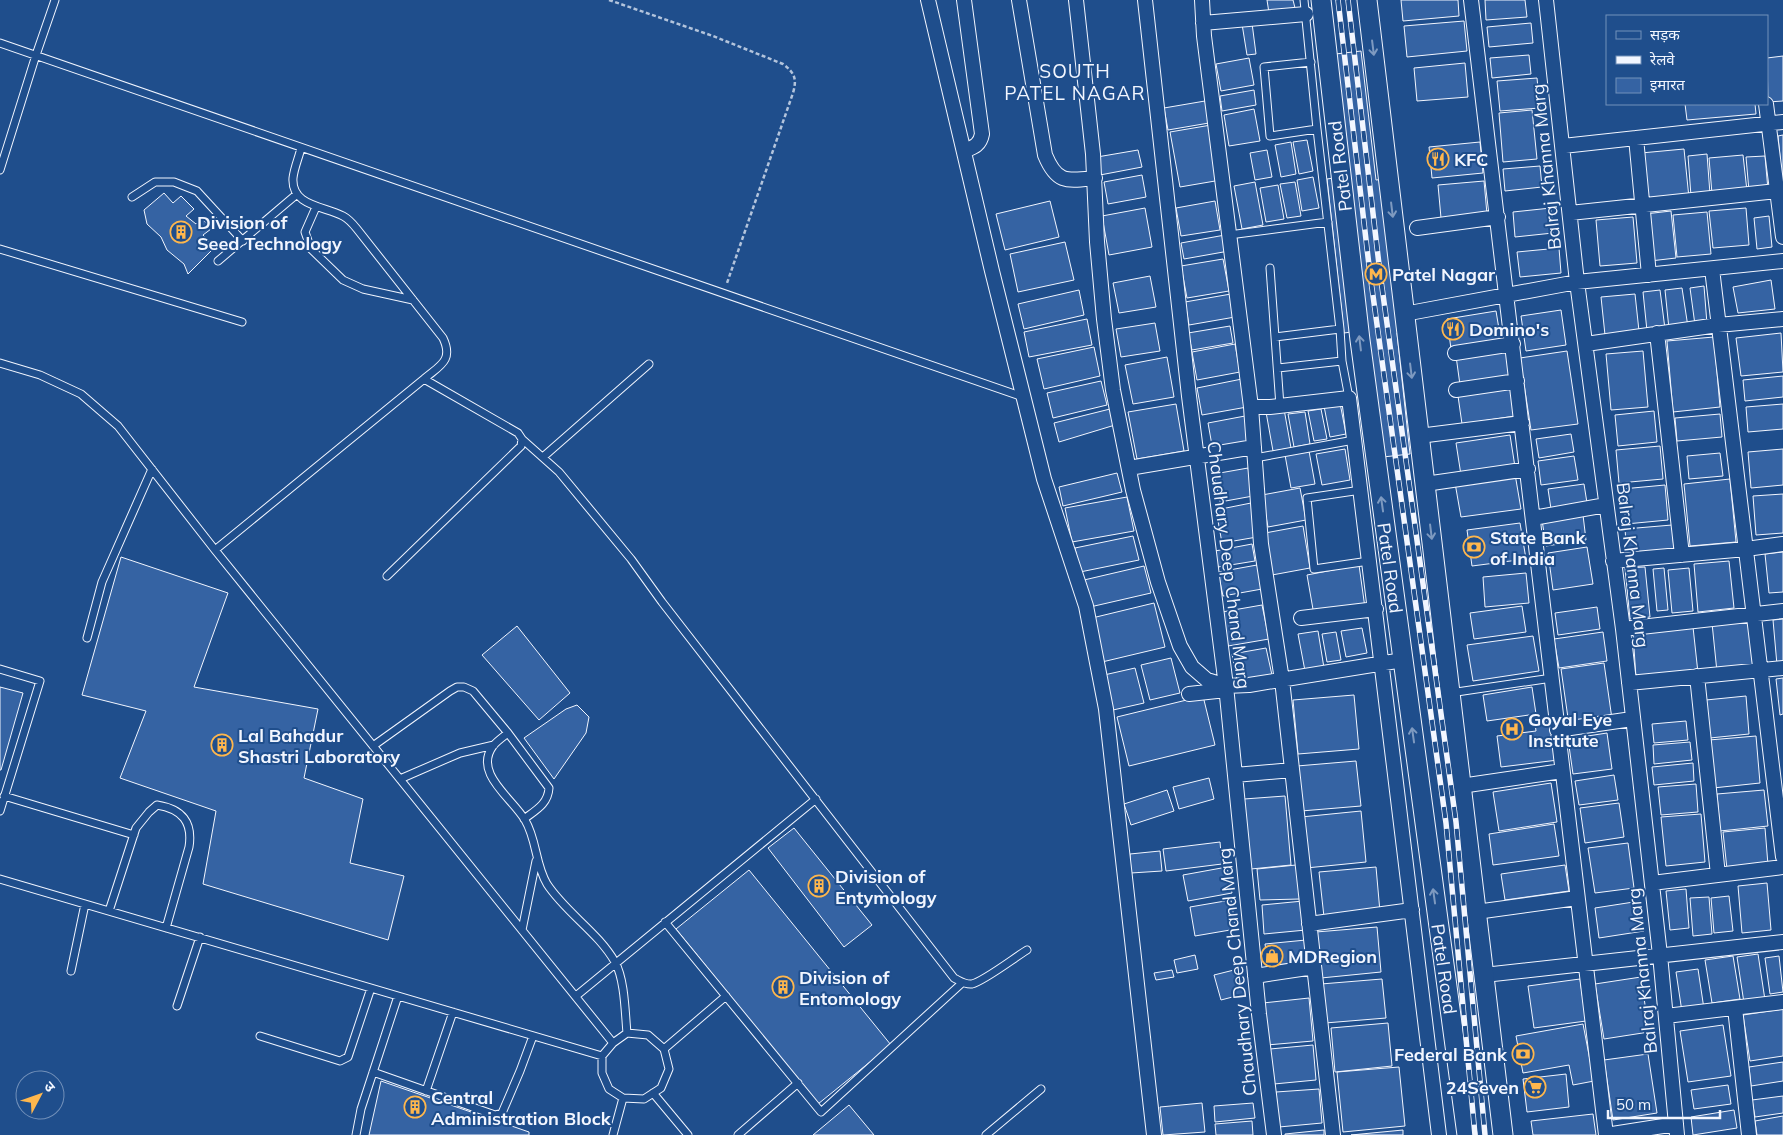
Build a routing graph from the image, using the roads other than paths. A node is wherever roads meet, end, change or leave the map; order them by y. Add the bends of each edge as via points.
1 (55, 0) edge
2 (928, 0) edge
3 (964, 0) edge
4 (1019, 0) edge
5 (1076, 0) edge
6 (1145, 0) edge
7 (1202, 0) edge
8 (1321, 0) edge
9 (1367, 0) edge
10 (1471, 0) edge
11 (1546, 0) edge
12 (1305, 7) edge
13 (1203, 24) junction
14 (0, 43) edge
15 (36, 55) junction
16 (1311, 62) junction
17 (1766, 105) edge
18 (1783, 122) edge
19 (1768, 123) junction
20 (1317, 129) junction
21 (1636, 138) junction
22 (1562, 146) junction
23 (301, 148) junction
24 (964, 151) junction
25 (0, 170) edge
26 (1095, 178) junction
27 (1777, 191) junction
28 (297, 194) junction
29 (132, 197) dead end
30 (1643, 206) junction
31 (316, 207) junction
32 (1570, 213) junction
33 (1498, 217) junction
34 (1328, 222) junction
35 (1417, 228) dead end
36 (1229, 235) junction
37 (1783, 237) edge
38 (243, 240) junction
39 (0, 249) edge
40 (218, 261) dead end
41 (1783, 261) edge
42 (1270, 268) dead end
43 (1712, 269) junction
44 (1649, 275) junction
45 (1577, 282) junction
46 (1507, 295) junction
47 (413, 300) junction
48 (1404, 314) junction
49 (1783, 319) edge
50 (242, 322) dead end
51 (1718, 325) junction
52 (1340, 330) junction
53 (1657, 334) junction
54 (1275, 338) junction
55 (1513, 344) junction
56 (1586, 344) junction
57 (1455, 353) dead end
58 (1342, 361) junction
59 (0, 363) edge
60 (649, 364) dead end
61 (1278, 368) junction
62 (424, 379) junction
63 (1517, 381) junction
64 (1456, 390) dead end
65 (1023, 397) junction
66 (1349, 398) junction
67 (1280, 406) junction
68 (1251, 407) junction
69 (1522, 423) junction
70 (1419, 436) junction
71 (522, 439) junction
72 (1354, 440) junction
73 (1254, 453) junction
74 (543, 457) junction
75 (1196, 457) junction
76 (1129, 468) junction
77 (1528, 468) junction
78 (152, 469) junction
79 (1425, 484) junction
80 (1361, 490) junction
81 (1606, 505) junction
82 (1533, 518) junction
83 (1783, 544) edge
84 (1746, 549) junction
85 (214, 550) junction
86 (1682, 555) junction
87 (1613, 560) junction
88 (1369, 561) junction
89 (387, 576) dead end
90 (1376, 609) junction
91 (1783, 611) edge
92 (1754, 614) junction
93 (1301, 618) dead end
94 (1623, 629) junction
95 (88, 638) dead end
96 (1403, 660) junction
97 (1382, 663) junction
98 (1783, 668) edge
99 (0, 670) edge
100 (1760, 670) junction
101 (1697, 676) junction
102 (1552, 678) junction
103 (1282, 680) junction
104 (1629, 683) junction
105 (1226, 688) junction
106 (1450, 693) junction
107 (1189, 694) dead end
108 (1632, 719) junction
109 (1557, 730) junction
110 (508, 733) junction
111 (494, 745) junction
112 (373, 746) junction
113 (1292, 770) junction
114 (1562, 771) junction
115 (1235, 775) junction
116 (400, 779) junction
117 (1461, 786) junction
118 (4, 796) junction
119 (816, 799) junction
120 (0, 811) edge
121 (524, 819) junction
122 (134, 835) junction
123 (537, 856) junction
124 (1783, 857) edge
125 (1783, 867) edge
126 (1718, 875) junction
127 (0, 879) edge
128 (1652, 883) junction
129 (1577, 898) junction
130 (85, 904) junction
131 (1412, 910) junction
132 (109, 911) junction
133 (1476, 912) junction
134 (665, 922) junction
135 (1309, 924) junction
136 (166, 928) junction
137 (522, 930) junction
138 (200, 937) junction
139 (1783, 942) edge
140 (1026, 950) dead end
141 (1660, 955) junction
142 (615, 963) junction
143 (1584, 964) junction
144 (1314, 967) junction
145 (71, 971) dead end
146 (1484, 975) junction
147 (1255, 976) junction
148 (962, 983) junction
149 (371, 988) junction
150 (398, 996) junction
151 (576, 996) junction
152 (726, 996) junction
153 (1783, 1002) edge
154 (177, 1006) dead end
155 (1736, 1008) junction
156 (453, 1012) junction
157 (1666, 1016) junction
158 (627, 1033) junction
159 (260, 1036) dead end
160 (532, 1036) junction
161 (613, 1042) junction
162 (664, 1049) junction
163 (602, 1056) junction
164 (373, 1072) junction
165 (798, 1083) junction
166 (1041, 1089) dead end
167 (426, 1091) junction
168 (653, 1094) junction
169 (623, 1098) junction
170 (1677, 1130) edge
171 (356, 1135) edge
172 (613, 1135) edge
173 (688, 1135) edge
174 (738, 1135) edge
175 (986, 1135) edge
176 (1154, 1135) edge
177 (1274, 1135) edge
178 (1333, 1135) edge
179 (1439, 1135) edge
180 (1467, 1135) edge
181 (1503, 1135) edge
182 (1749, 1135) edge

1 - 15 lane
2 - 24 street
3 - 24 street via 982,134 976,147
4 - 26 street via 1045,155 1050,168 1060,178
5 - 26 street
6 - 75 street, Chaudhary Deep Chand Marg
7 - 13 street
96 -> 8 main road, Patel Road via 1360,340
9 -> 48 main road
10 - 33 street
11 - 22 street, Balraj Khanna Marg
12 - 13 street
12 - 16 lane
13 - 36 street
14 - 15 lane
15 - 23 lane
15 - 25 lane
16 - 20 lane
16 - 20 lane via 1264,67 1270,136
17 - 19 street
18 - 19 street
19 - 21 street
19 - 27 street
20 - 34 lane
21 - 22 street
21 - 30 street
22 - 32 street, Balraj Khanna Marg
23 - 28 lane via 293,177
23 - 65 lane
24 - 65 street
26 - 76 street via 1104,319 1113,390
27 - 30 street
27 - 37 street
28 - 31 lane
28 - 38 lane
29 - 38 lane via 155,182 174,182 197,191
30 - 32 street
30 - 44 street
31 - 47 lane via 346,217
31 - 47 lane via 305,232 311,250 343,280 363,289
32 - 45 street, Balraj Khanna Marg
33 - 35 street
33 - 46 street
34 - 36 lane
34 - 52 lane
36 - 68 street
38 - 40 lane
39 - 50 lane
41 - 43 street
42 - 54 lane
43 - 44 street
43 - 51 street
44 - 45 street
45 - 46 street
45 - 56 street, Balraj Khanna Marg
46 - 48 street
46 - 55 street
47 - 62 lane via 447,347 448,355 444,362
48 -> 70 main road
49 - 51 street
51 - 53 street
51 - 84 street
52 - 54 lane
52 - 58 lane
53 - 56 street
53 - 86 street
54 - 61 lane
55 - 57 street
55 - 63 street
56 - 81 street, Balraj Khanna Marg
58 - 61 lane
58 - 66 lane
59 - 78 lane via 40,375 81,394 118,426
60 - 74 lane
61 - 67 lane
62 - 71 lane via 518,433
62 - 85 lane
63 - 64 street
63 - 69 street
65 - 176 street via 1044,479 1086,606 1106,709
66 - 67 street
66 - 72 street
67 - 68 street
68 - 73 street
69 - 70 street
69 - 77 street
70 - 79 main road
71 - 74 lane
71 - 89 lane via 521,446
72 - 73 lane
72 - 80 street
73 - 75 street
73 - 103 street via 1262,544
74 - 119 lane via 560,472 631,559
75 - 76 street
75 - 105 street, Chaudhary Deep Chand Marg
76 - 105 street via 1158,582 1180,646 1192,667 1207,680
77 - 79 street
77 - 82 street
78 - 85 lane
78 - 95 lane via 102,582
79 -> 106 main road
80 - 88 street
80 - 88 lane via 1307,498 1314,569
81 - 82 street
81 - 87 street, Balraj Khanna Marg
82 - 102 street
83 - 84 street
84 - 86 street
84 - 92 street
85 - 112 lane
86 - 87 street
87 - 94 street, Balraj Khanna Marg
88 - 90 street
90 - 93 street
90 - 97 street
91 - 92 street
92 - 94 street
92 - 100 street
94 - 104 street, Balraj Khanna Marg
96 - 97 street
180 -> 96 main road, Patel Road
97 - 103 street
97 - 131 street
98 - 100 street
99 - 118 lane via 40,681
100 - 101 street
100 - 124 street
101 - 104 street
101 - 126 street
102 - 106 lane
102 - 109 street
103 - 105 street
103 - 113 street
104 - 108 street, Balraj Khanna Marg
105 - 107 street
105 - 115 street, Chaudhary Deep Chand Marg
106 - 117 main road
108 - 109 street
108 - 128 street, Balraj Khanna Marg
109 - 114 street
110 - 111 lane
110 - 112 lane via 473,691 457,687
110 - 121 lane via 548,788 544,804
111 - 116 lane via 460,753
111 - 121 lane via 487,765 491,776
112 - 116 lane
113 - 115 street
113 - 135 street
114 - 117 street
114 - 129 street
115 - 147 street, Chaudhary Deep Chand Marg
116 - 137 lane
117 - 133 main road
118 - 120 lane
118 - 122 lane
119 - 134 lane
119 - 148 lane via 954,978
121 - 123 lane via 533,837
122 - 132 lane
122 - 136 lane via 136,828 157,805 170,807 188,825 190,847
123 - 137 lane
123 - 142 lane via 540,872 549,886
125 - 126 street
126 - 128 street
127 - 130 lane
128 - 141 street, Balraj Khanna Marg
129 - 133 street
129 - 143 street
130 - 132 lane
130 - 145 lane
131 - 135 street
131 - 179 street
132 - 136 lane
133 - 146 main road
134 - 142 lane
134 - 152 lane
135 - 144 street
136 - 138 lane
137 - 151 lane
138 - 149 lane
138 - 154 lane
139 - 141 street
140 - 148 lane via 982,979 972,984
141 - 143 street
141 - 157 street, Balraj Khanna Marg
142 - 151 lane
142 - 158 lane
143 - 146 street
143 - 170 street via 1606,1135
144 - 147 street
144 - 178 street
146 - 181 main road
147 - 177 street, Chaudhary Deep Chand Marg
148 - 165 lane via 821,1112
149 - 150 lane
149 - 159 lane via 348,1057 340,1061
150 - 156 lane
150 - 164 lane
151 - 161 lane
152 - 162 lane
152 - 165 lane
153 - 155 street
155 - 157 street
155 - 182 street
156 - 160 lane
156 - 167 lane
157 - 170 street, Balraj Khanna Marg
158 - 161 lane
158 - 162 lane via 648,1035
160 - 163 lane
160 - 167 lane via 502,1113 495,1115
161 - 163 lane
162 - 168 lane via 669,1069 661,1088
163 - 169 lane via 602,1073 609,1088
164 - 167 lane
164 - 171 lane
165 - 174 lane
166 - 175 lane
168 - 169 lane via 644,1099
168 - 173 lane
169 - 172 lane

